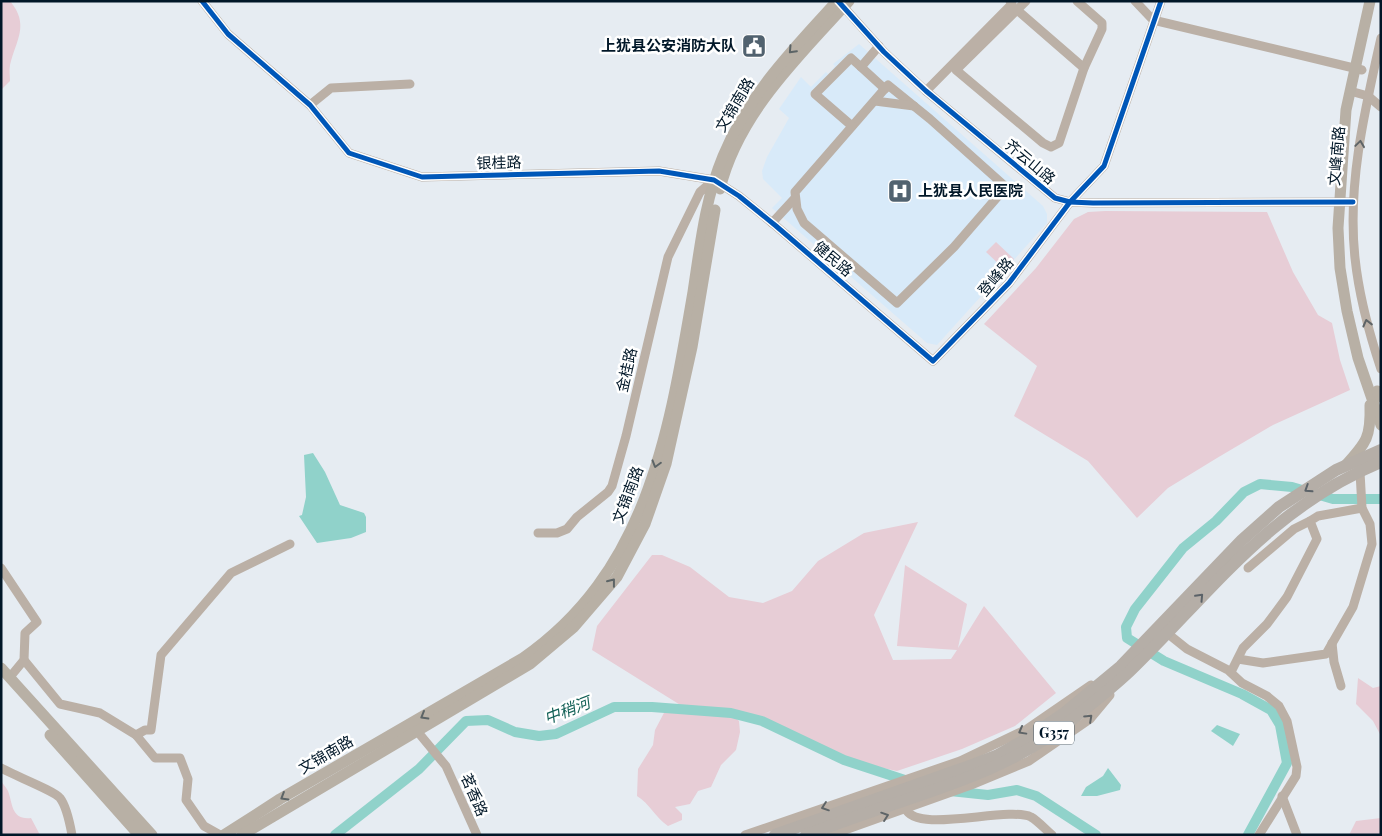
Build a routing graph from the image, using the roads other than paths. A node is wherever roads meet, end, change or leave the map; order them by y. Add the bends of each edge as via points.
1 (202, 1) edge
2 (1010, 1) edge
3 (1026, 1) edge
4 (1077, 1) edge
5 (1135, 1) edge
6 (1161, 1) edge
7 (1370, 1) edge
8 (1378, 1) edge
9 (842, 3) edge
10 (1017, 10) junction
11 (1153, 20) junction
12 (1381, 38) edge
13 (879, 46) junction
14 (861, 67) junction
15 (1084, 68) junction
16 (1358, 69) junction
17 (410, 84) dead end
18 (885, 89) junction
19 (926, 91) junction
20 (1366, 96) edge
21 (875, 100) junction
22 (310, 104) junction
23 (914, 106) junction
24 (1381, 107) edge
25 (852, 126) junction
26 (718, 182) junction
27 (795, 198) junction
28 (1070, 202) junction
29 (1346, 202) junction
30 (772, 223) junction
31 (933, 361) joint
32 (1380, 366) edge
33 (1377, 396) edge
34 (1381, 425) edge
35 (1381, 450) edge
36 (1381, 462) edge
37 (1340, 472) junction
38 (1360, 472) junction
39 (1362, 508) junction
40 (1310, 520) junction
41 (538, 533) dead end
42 (290, 544) dead end
43 (1, 568) edge
44 (1248, 568) dead end
45 (1163, 629) junction
46 (1332, 643) junction
47 (1238, 659) junction
48 (24, 660) junction
49 (1, 668) edge
50 (1125, 669) junction
51 (1231, 672) junction
52 (6, 678) edge
53 (1341, 686) dead end
54 (418, 731) junction
55 (136, 735) junction
56 (1, 768) edge
57 (969, 777) junction
58 (1282, 796) junction
59 (878, 798) junction
60 (906, 809) junction
61 (72, 835) edge
62 (139, 835) edge
63 (152, 835) edge
64 (220, 835) edge
65 (224, 835) edge
66 (242, 835) edge
67 (477, 835) edge
68 (745, 835) edge
69 (775, 835) edge
70 (806, 835) edge
71 (830, 835) edge
72 (1052, 835) edge
73 (1259, 835) edge
74 (1297, 835) edge

1 - 22 street, 银桂路 via 228,34
2 - 19 street via 1012,4
3 - 10 street
4 - 15 street via 1102,26
5 - 11 street
6 - 11 street, 登峰路
7 - 16 main road, 文峰南路
8 - 16 main road, 文峰南路
9 - 13 street, 齐云山路
9 - 26 main road, 文锦南路 via 758,108
10 - 15 street
10 - 15 street via 956,70 1043,144 1051,147 1059,143
11 - 16 street
11 - 28 street, 登峰路 via 1104,166
12 - 20 street
13 - 14 street
13 - 19 street, 齐云山路
14 - 18 street
14 - 25 street via 851,58 815,94
16 - 20 main road, 文峰南路
17 - 22 street via 331,88
18 - 21 street
18 - 23 street via 888,85
19 - 28 street, 齐云山路 via 1040,188 1055,198
20 - 24 street
20 - 29 main road, 文峰南路
29 -> 20 street
21 - 23 street
21 - 25 street
22 - 26 street, 银桂路 via 349,152 422,177 659,171
23 - 27 street via 1006,187 954,247 901,300 897,303 890,298 804,223
25 - 27 street via 795,192
26 - 30 street, 健民路
26 - 41 street, 金桂路 via 700,192 668,256 612,486 567,529 557,533
54 -> 26 main road, 文锦南路 via 530,664 549,649 597,602 621,569 645,524 666,464 692,347
26 -> 65 main road, 文锦南路 via 706,214 678,373 652,478 636,523 591,595 556,632 523,658
27 - 30 street
28 - 29 street, 齐云山路
28 - 31 street, 登峰路 via 1009,283
32 -> 29 street via 1366,318
29 - 33 main road, 文峰南路 via 1340,268 1358,358
30 - 31 street, 健民路
33 - 34 main road, 文峰南路
33 - 37 main road via 1366,441
35 - 37 highway, G357
36 - 38 highway, G357
37 - 38 highway, G357
45 -> 37 highway, G357 via 1247,549
37 -> 45 highway, G357 via 1279,507 1242,540
38 - 39 street
39 - 40 street
39 - 46 street via 1370,524 1372,544 1353,607
40 - 44 street via 1294,529
40 - 47 street via 1317,539 1288,597 1243,648
42 - 55 street via 231,573 161,655 151,730
43 - 48 street via 37,622 25,634
45 - 50 highway, G357
45 - 51 street via 1187,648
46 - 47 street via 1326,654 1263,663
46 - 53 street
47 - 51 street
48 - 52 street
48 - 55 street via 60,704 100,713
49 - 52 main road
50 - 57 highway, G357
57 -> 50 street via 1029,761 1060,741 1090,719
50 -> 59 street via 1070,698 1027,729
51 - 58 street via 1242,683 1279,706 1288,721 1297,767 1296,776
52 - 62 main road
52 - 63 main road
54 - 66 main road, 文锦南路
54 - 67 street, 茗香路 via 446,766
55 - 64 street via 155,758 180,758 188,779 186,800 204,826
56 - 61 street via 43,789 53,790 62,799
57 - 59 highway, G357
57 - 60 street
58 - 73 street
58 - 74 street
59 -> 68 street
59 - 69 highway, G357
59 - 70 highway, G357
71 -> 60 street
60 - 72 street via 915,818 980,818 1008,814 1030,817

